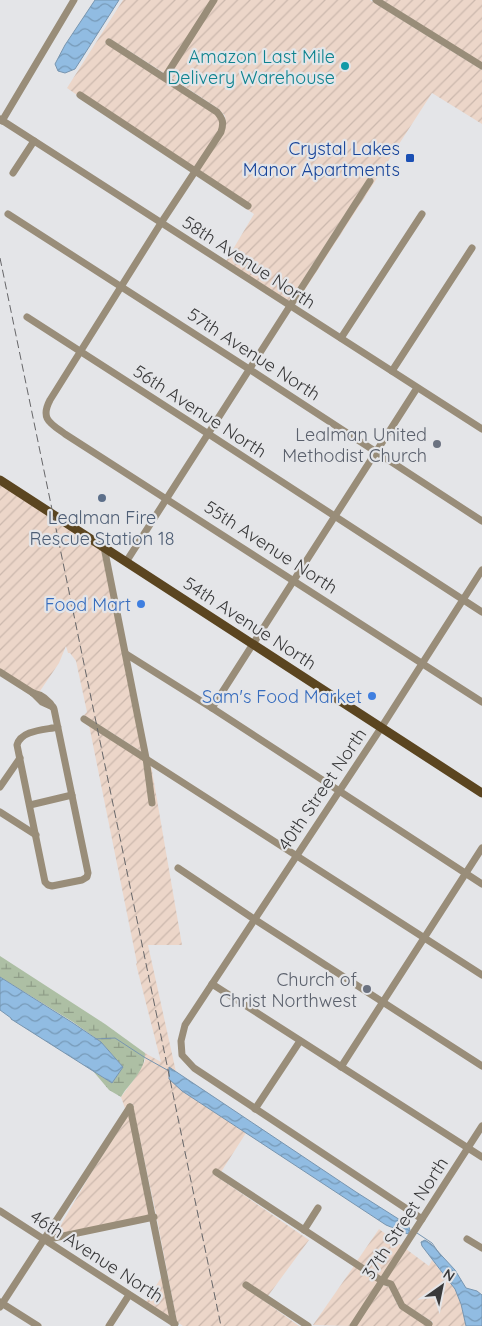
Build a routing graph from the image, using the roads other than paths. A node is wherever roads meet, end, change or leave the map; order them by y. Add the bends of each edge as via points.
1 (74, 0) edge
2 (214, 0) edge
3 (376, 0) edge
4 (109, 42) dead end
5 (482, 66) edge
6 (165, 77) junction
7 (80, 95) dead end
8 (1, 120) edge
9 (34, 142) junction
10 (195, 171) junction
11 (13, 173) dead end
12 (370, 181) dead end
13 (248, 206) dead end
14 (8, 214) dead end
15 (422, 214) dead end
16 (161, 223) junction
17 (472, 248) dead end
18 (121, 287) junction
19 (290, 305) junction
20 (27, 318) dead end
21 (341, 338) junction
22 (79, 352) junction
23 (249, 369) junction
24 (392, 371) junction
25 (417, 388) junction
26 (482, 429) edge
27 (208, 433) junction
28 (376, 452) junction
29 (0, 480) edge
30 (166, 498) junction
31 (334, 516) junction
32 (482, 521) edge
33 (104, 548) junction
34 (126, 562) junction
35 (482, 570) edge
36 (294, 580) junction
37 (463, 600) junction
38 (482, 612) edge
39 (253, 645) junction
40 (126, 654) junction
41 (422, 664) junction
42 (0, 672) edge
43 (482, 702) edge
44 (212, 708) junction
45 (84, 719) dead end
46 (58, 727) junction
47 (381, 728) junction
48 (20, 758) junction
49 (146, 758) junction
50 (0, 787) edge
51 (338, 790) junction
52 (482, 793) edge
53 (72, 795) junction
54 (152, 803) dead end
55 (30, 805) junction
56 (0, 812) edge
57 (36, 835) junction
58 (482, 848) edge
59 (296, 855) junction
60 (178, 868) dead end
61 (465, 873) junction
62 (482, 884) edge
63 (254, 919) junction
64 (423, 938) junction
65 (482, 975) edge
66 (212, 984) junction
67 (382, 1002) junction
68 (300, 1041) junction
69 (482, 1066) edge
70 (341, 1067) junction
71 (255, 1109) junction
72 (482, 1126) edge
73 (468, 1148) junction
74 (482, 1157) edge
75 (216, 1172) dead end
76 (318, 1208) dead end
77 (0, 1211) edge
78 (154, 1217) junction
79 (421, 1221) junction
80 (304, 1230) junction
81 (467, 1239) dead end
82 (44, 1240) junction
83 (482, 1248) edge
84 (382, 1281) junction
85 (246, 1285) dead end
86 (129, 1295) junction
87 (1, 1304) edge
88 (429, 1324) dead end
89 (176, 1325) edge
90 (38, 1326) edge
91 (109, 1326) edge
92 (308, 1326) edge
93 (353, 1326) edge

1 - 8 street
2 - 6 street
3 - 5 street
4 - 6 street
6 - 10 street via 217,112 224,123
7 - 10 street
8 - 9 street, 58th Avenue North
9 - 11 street
9 - 16 street, 58th Avenue North
10 - 13 street
10 - 16 street
12 - 19 street
14 - 18 street, 57th Avenue North
15 - 21 street
16 - 18 street
16 - 19 street, 58th Avenue North
17 - 24 street
18 - 22 street
18 - 23 street, 57th Avenue North
19 - 21 street, 58th Avenue North
19 - 23 street
20 - 22 street, 56th Avenue North
21 - 24 street, 58th Avenue North
22 - 27 street, 56th Avenue North
22 - 30 street, 55th Avenue North via 45,409 45,416 66,434
23 - 27 street
23 - 28 street, 57th Avenue North
24 - 25 street, 58th Avenue North
25 - 26 street, 58th Avenue North
25 - 28 street
27 - 30 street
27 - 31 street, 56th Avenue North
28 - 31 street
28 - 32 street, 57th Avenue North
29 - 33 main road, 54th Avenue North
30 - 34 street
30 - 36 street, 55th Avenue North
31 - 36 street
31 - 37 street, 56th Avenue North
33 - 34 main road, 54th Avenue North
33 - 40 street
34 - 39 main road, 54th Avenue North
35 - 37 street, 40th Street North
36 - 39 street
36 - 41 street, 55th Avenue North
37 - 38 street, 56th Avenue North
37 - 41 street, 40th Street North
39 - 44 street
39 - 47 main road, 54th Avenue North
40 - 44 street
40 - 49 street
41 - 43 street, 55th Avenue North
41 - 47 street, 40th Street North
42 - 46 street via 48,700 54,708
44 - 51 street
45 - 49 street
46 - 48 street via 23,736 18,742
46 - 53 street
47 - 51 street, 40th Street North
47 - 52 main road, 54th Avenue North
48 - 50 street
48 - 55 street
49 - 54 street
49 - 59 street
51 - 59 street, 40th Street North
51 - 61 street
53 - 55 street
53 - 57 street via 87,877 56,886 48,885
55 - 57 street
56 - 57 street
58 - 61 street
59 - 63 street, 40th Street North
59 - 64 street
60 - 63 street
61 - 62 street
61 - 64 street
63 - 66 street, 40th Street North
63 - 67 street
64 - 65 street
64 - 67 street
66 - 68 street
66 - 71 street, 40th Street North via 185,1024 182,1055 194,1068
67 - 69 street
67 - 70 street
68 - 70 street
68 - 71 street
70 - 73 street
71 - 79 street
72 - 73 street, 37th Street North
73 - 74 street
73 - 79 street, 37th Street North
75 - 80 street
76 - 80 street
77 - 82 street, 46th Avenue North
78 - 82 street
78 - 82 street via 130,1107
78 - 89 street
79 - 84 street, 37th Street North
80 - 84 street
81 - 83 street
82 - 86 street, 46th Avenue North
82 - 87 street
84 - 88 street via 391,1284 402,1306
84 - 93 street, 37th Street North
85 - 92 street
86 - 89 street, 46th Avenue North
86 - 91 street
87 - 90 street

